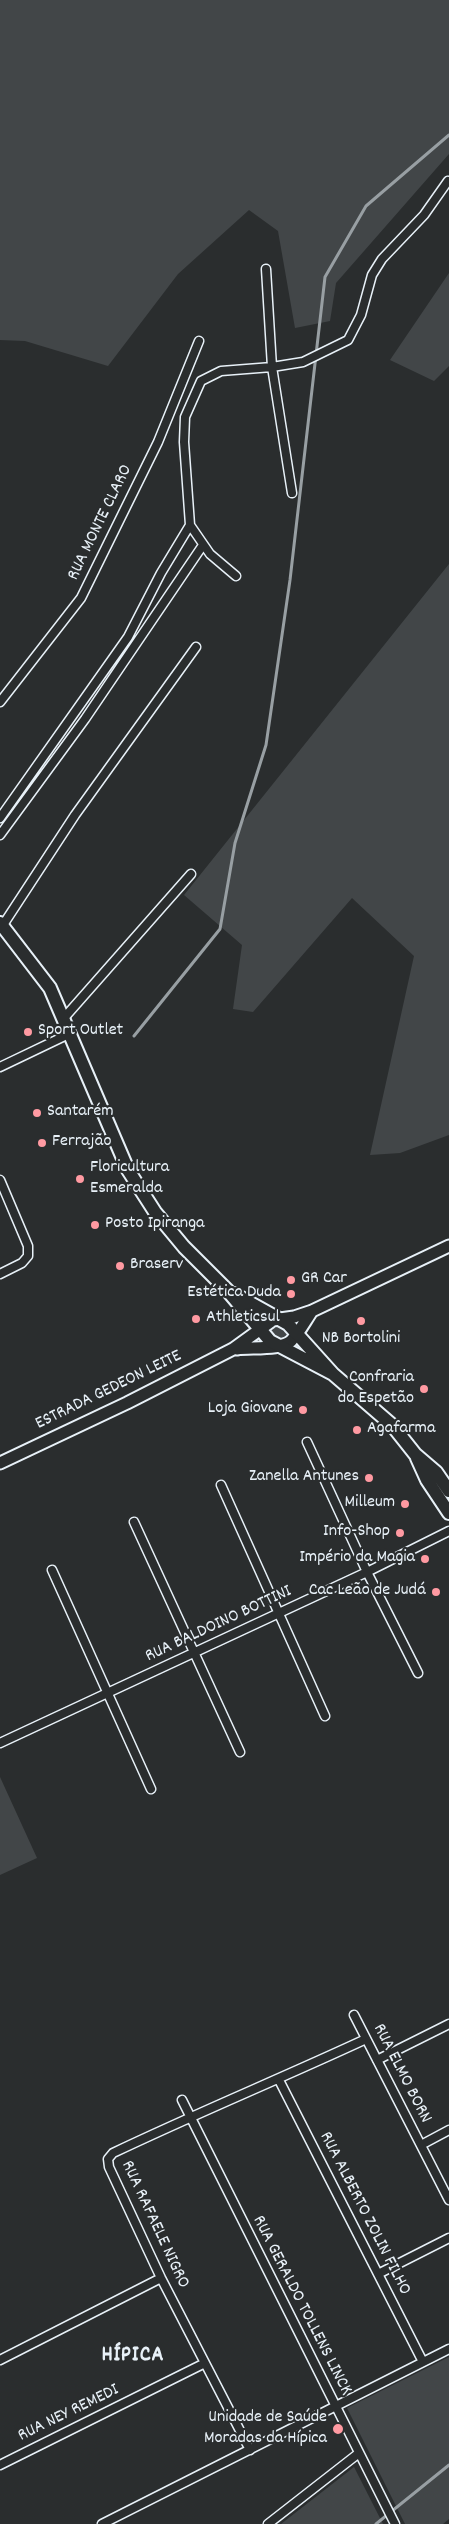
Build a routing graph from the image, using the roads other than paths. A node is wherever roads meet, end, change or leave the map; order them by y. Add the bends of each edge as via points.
1 (448, 181) dead end
2 (266, 269) dead end
3 (199, 340) dead end
4 (272, 368) junction
5 (292, 493) dead end
6 (190, 526) junction
7 (203, 545) junction
8 (236, 576) dead end
9 (196, 647) dead end
10 (0, 702) edge
11 (75, 711) junction
12 (85, 719) junction
13 (0, 818) edge
14 (0, 835) edge
15 (191, 874) dead end
16 (1, 924) edge
17 (64, 1018) junction
18 (71, 1033) junction
19 (0, 1067) edge
20 (0, 1180) edge
21 (449, 1246) edge
22 (0, 1274) edge
23 (227, 1290) junction
24 (312, 1311) junction
25 (280, 1319) junction
26 (260, 1330) junction
27 (297, 1333) junction
28 (277, 1347) junction
29 (232, 1349) junction
30 (333, 1374) junction
31 (307, 1442) dead end
32 (416, 1454) junction
33 (0, 1463) edge
34 (221, 1484) dead end
35 (449, 1491) edge
36 (449, 1513) edge
37 (134, 1522) dead end
38 (449, 1531) edge
39 (52, 1570) dead end
40 (367, 1572) junction
41 (279, 1613) junction
42 (193, 1653) junction
43 (418, 1673) dead end
44 (107, 1693) junction
45 (325, 1716) dead end
46 (0, 1743) edge
47 (240, 1752) dead end
48 (151, 1789) dead end
49 (354, 2015) dead end
50 (449, 2024) edge
51 (366, 2039) junction
52 (377, 2060) junction
53 (279, 2080) junction
54 (182, 2100) dead end
55 (190, 2117) junction
56 (449, 2130) edge
57 (421, 2145) junction
58 (449, 2200) edge
59 (449, 2238) edge
60 (378, 2274) junction
61 (162, 2278) junction
62 (449, 2349) edge
63 (0, 2360) edge
64 (424, 2362) junction
65 (205, 2363) junction
66 (335, 2408) junction
67 (250, 2450) junction
68 (359, 2453) junction
69 (0, 2465) edge
70 (102, 2524) edge
71 (268, 2524) edge
72 (395, 2524) edge

1 - 4 street via 424,215 382,259 372,275 361,315 348,340 303,362
2 - 4 street
3 - 10 street, RUA MONTE CLARO via 158,442 81,598
4 - 5 street
4 - 6 street via 221,371 200,381 185,417
6 - 7 street
6 - 11 street via 128,637
7 - 8 street
7 - 12 street
9 - 16 street
11 - 12 street
11 - 13 street
12 - 14 street
15 - 17 street
16 - 17 main road via 50,988
17 - 18 main road
18 - 19 street
18 - 23 main road via 128,1170 184,1248
20 - 22 street via 28,1246 28,1256 22,1263
21 - 24 main road, ESTRADA GEDEON LEITE
23 - 25 main road
23 - 26 main road
24 - 25 main road, ESTRADA GEDEON LEITE
24 - 27 main road
25 - 26 main road, ESTRADA GEDEON LEITE
25 - 27 main road
26 - 28 main road
26 - 29 main road, ESTRADA GEDEON LEITE
27 - 28 main road via 292,1341
27 - 30 main road
28 - 29 main road, ESTRADA GEDEON LEITE
28 - 30 main road
29 - 33 main road, ESTRADA GEDEON LEITE
30 - 32 main road via 392,1425
31 - 40 street
32 - 35 main road via 436,1472
32 - 36 main road via 427,1480
34 - 41 street
37 - 42 street
38 - 40 street, RUA BALDOINO BOTTINI
39 - 44 street
40 - 41 street, RUA BALDOINO BOTTINI
40 - 43 street
41 - 42 street, RUA BALDOINO BOTTINI
41 - 45 street
42 - 44 street, RUA BALDOINO BOTTINI
42 - 47 street
44 - 46 street, RUA BALDOINO BOTTINI
44 - 48 street
49 - 51 street, RUA ELMO BORN
50 - 52 street
51 - 52 street, RUA ELMO BORN
51 - 53 street, RUA RAFAELE NIGRO
52 - 57 street, RUA ELMO BORN
53 - 55 street, RUA RAFAELE NIGRO
53 - 60 street, RUA ALBERTO ZOLIN FILHO
54 - 55 street, RUA GERALDO TOLLENS LINCK
55 - 61 street, RUA RAFAELE NIGRO via 113,2153 108,2159
55 - 66 street, RUA GERALDO TOLLENS LINCK
56 - 57 street
57 - 58 street, RUA ELMO BORN
59 - 60 street
60 - 64 street, RUA ALBERTO ZOLIN FILHO
61 - 63 street
61 - 65 street, RUA RAFAELE NIGRO
62 - 64 street
64 - 66 street
65 - 67 street, RUA RAFAELE NIGRO
65 - 69 street, RUA NEY REMEDI
66 - 67 street
66 - 68 street, RUA GERALDO TOLLENS LINCK
67 - 70 street
68 - 71 street
68 - 72 street, RUA GERALDO TOLLENS LINCK

